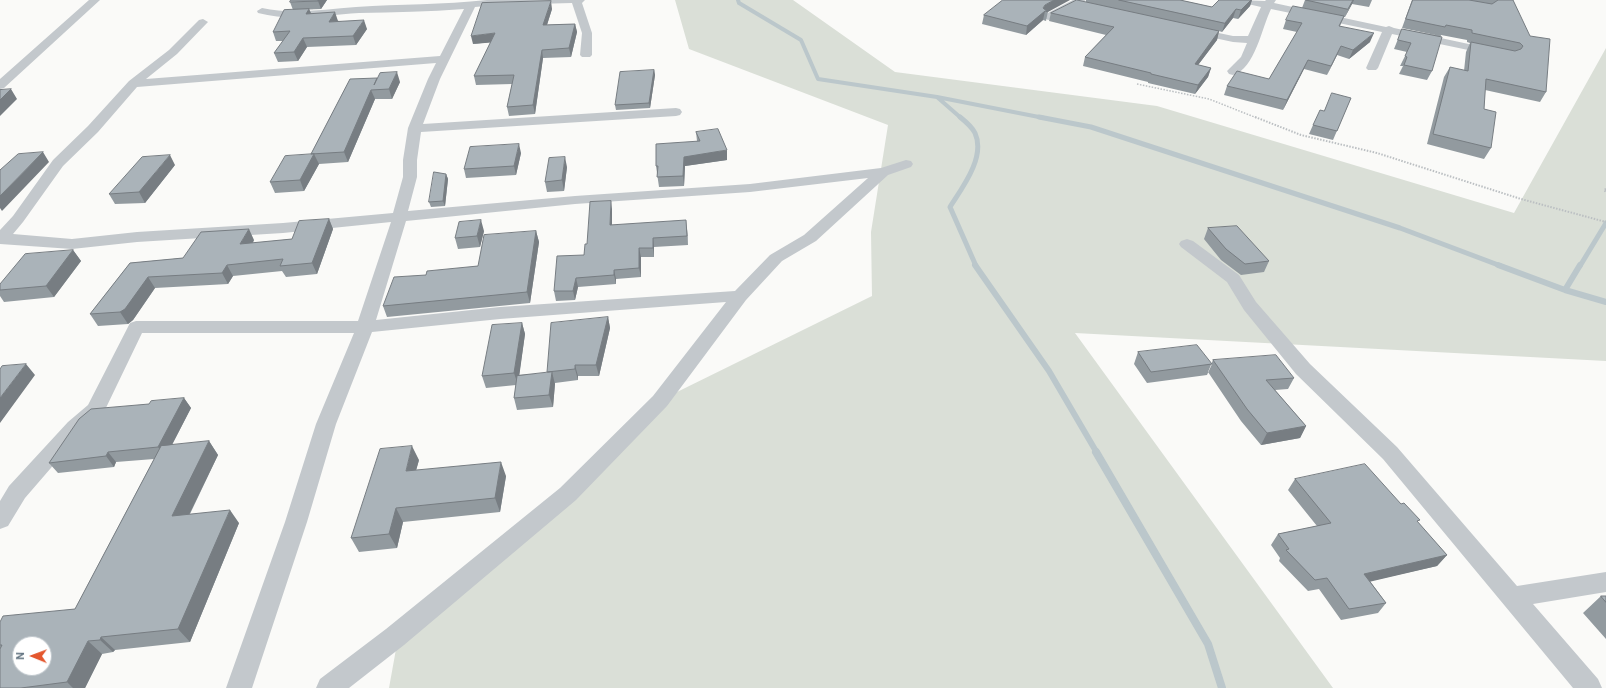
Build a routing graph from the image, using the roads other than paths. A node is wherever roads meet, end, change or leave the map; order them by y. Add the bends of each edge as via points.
1 (96, 0) edge
2 (347, 0) edge
3 (578, 0) edge
4 (1243, 0) edge
5 (470, 2) edge
6 (1269, 2) edge
7 (1081, 4) edge
8 (262, 11) dead end
9 (340, 12) junction
10 (1048, 17) edge
11 (203, 22) dead end
12 (1186, 29) edge
13 (1389, 29) junction
14 (1253, 40) junction
15 (1503, 54) edge
16 (586, 55) dead end
17 (444, 59) junction
18 (1372, 68) dead end
19 (1233, 71) dead end
20 (133, 84) junction
21 (0, 85) edge
22 (676, 112) dead end
23 (416, 128) junction
24 (906, 164) dead end
25 (883, 172) junction
26 (400, 218) junction
27 (0, 238) edge
28 (1187, 244) dead end
29 (740, 296) junction
30 (365, 328) junction
31 (0, 520) edge
32 (1606, 582) edge
33 (1511, 597) junction
34 (238, 688) edge
35 (329, 688) edge
36 (1589, 688) edge

1 - 21 street
2 - 9 street
3 - 5 street
3 - 16 street via 587,33
4 - 6 street
5 - 9 street
5 - 17 street
6 - 13 street
6 - 14 street via 1254,32
7 - 10 street
8 - 9 street via 282,15
11 - 20 street via 173,52
12 - 14 street via 1233,39
13 - 15 street
13 - 18 street
14 - 19 street via 1244,63
17 - 20 street
17 - 23 street via 428,93
20 - 27 street via 58,164 18,219
22 - 23 street
23 - 26 street via 410,160 410,177
24 - 25 street
25 - 26 street via 750,188 575,200
25 - 29 street via 810,238 776,258
26 - 27 street via 72,244
26 - 30 street
28 - 33 street via 1232,279 1250,306 1303,369 1390,453
29 - 30 street via 500,313
29 - 35 street via 660,400 568,494
30 - 31 street via 136,327 96,409 75,427 22,486
30 - 34 street via 326,424 296,522
32 - 33 street
33 - 36 street

